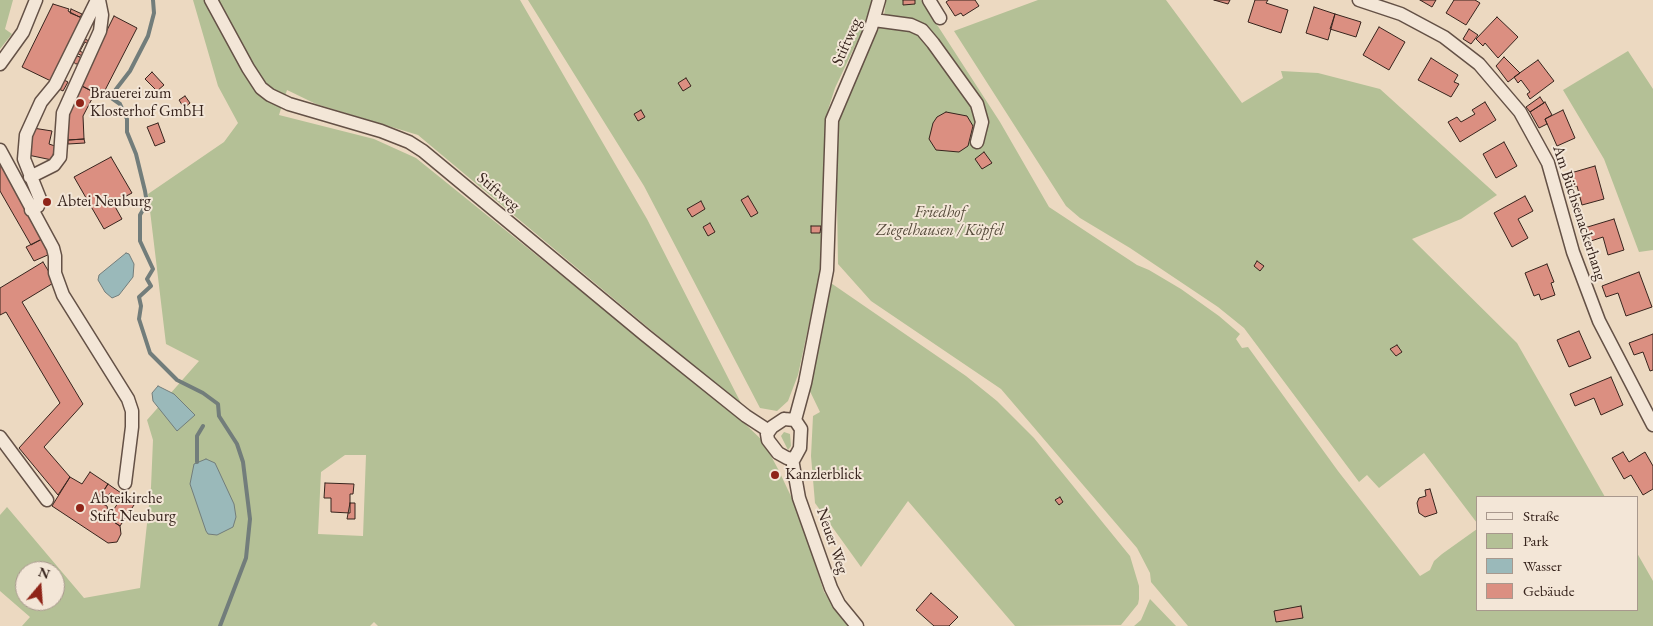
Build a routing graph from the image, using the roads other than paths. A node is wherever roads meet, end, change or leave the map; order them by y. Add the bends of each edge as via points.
1 (36, 0) edge
2 (98, 0) edge
3 (211, 0) edge
4 (879, 0) edge
5 (929, 0) edge
6 (1359, 0) edge
7 (940, 18) dead end
8 (874, 20) junction
9 (0, 64) edge
10 (977, 142) dead end
11 (0, 150) edge
12 (30, 177) junction
13 (31, 210) junction
14 (795, 420) junction
15 (1653, 425) edge
16 (769, 430) junction
17 (0, 437) edge
18 (792, 459) junction
19 (125, 483) dead end
20 (47, 500) dead end
21 (857, 626) edge

1 - 9 street via 23,32
2 - 12 street via 26,135 24,159
2 - 12 street via 102,15 100,31 63,113 60,157
3 - 16 street, Stiftweg via 252,74 270,95 289,104 389,134 423,151 645,335 746,416
4 - 8 street, Stiftweg
5 - 7 street
6 - 15 street, Am Büchsenackerhang via 1401,14 1444,37 1480,64 1520,112 1548,163 1573,252 1605,334
8 - 10 street via 922,30 933,43 977,104 982,122
8 - 14 street, Stiftweg via 831,126 827,270
11 - 13 street
12 - 13 street via 40,200 38,206
13 - 19 street via 53,248 54,273 63,295 130,405 132,427
14 - 16 street via 784,419
14 - 18 street via 800,426 802,441 798,454
16 - 18 street via 768,440 774,449
17 - 20 street
18 - 21 street, Neuer Weg via 800,498 831,588

